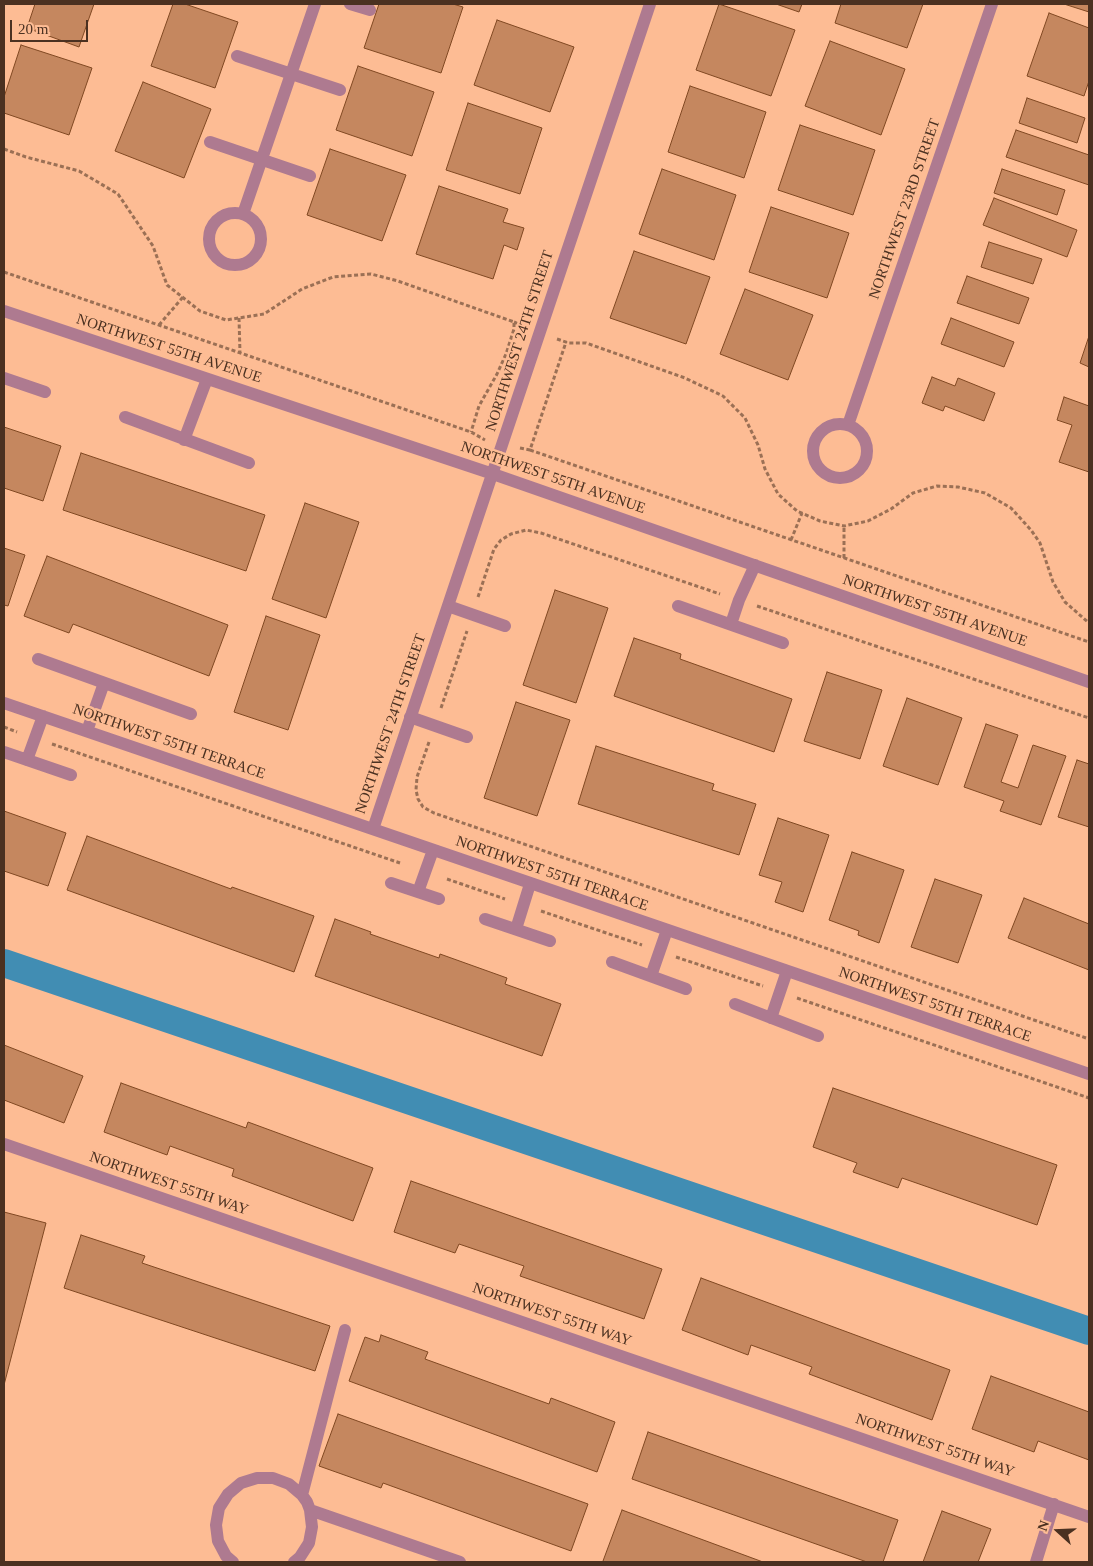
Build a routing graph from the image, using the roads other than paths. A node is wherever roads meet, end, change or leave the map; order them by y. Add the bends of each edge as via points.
1 (315, 4) edge
2 (350, 4) edge
3 (650, 4) edge
4 (992, 4) edge
5 (370, 10) dead end
6 (237, 56) dead end
7 (291, 74) junction
8 (340, 90) dead end
9 (210, 142) dead end
10 (262, 160) junction
11 (310, 176) dead end
12 (243, 214) junction
13 (5, 316) edge
14 (4, 378) edge
15 (207, 379) junction
16 (45, 392) dead end
17 (125, 417) dead end
18 (848, 425) junction
19 (184, 440) junction
20 (249, 463) dead end
21 (493, 474) junction
22 (755, 565) junction
23 (448, 606) junction
24 (678, 606) dead end
25 (731, 624) junction
26 (505, 626) dead end
27 (783, 643) dead end
28 (38, 659) dead end
29 (1089, 682) edge
30 (104, 683) junction
31 (4, 702) edge
32 (191, 714) dead end
33 (43, 716) junction
34 (410, 717) junction
35 (87, 731) junction
36 (467, 737) dead end
37 (4, 752) edge
38 (27, 760) junction
39 (71, 775) dead end
40 (373, 829) junction
41 (433, 850) junction
42 (391, 883) dead end
43 (530, 884) junction
44 (418, 892) junction
45 (439, 900) dead end
46 (485, 919) dead end
47 (516, 930) junction
48 (667, 930) junction
49 (550, 941) dead end
50 (612, 962) dead end
51 (787, 971) junction
52 (651, 976) junction
53 (686, 989) dead end
54 (735, 1004) dead end
55 (771, 1018) junction
56 (818, 1036) dead end
57 (1089, 1074) edge
58 (4, 1144) edge
59 (345, 1330) dead end
60 (302, 1495) junction
61 (1054, 1504) junction
62 (310, 1510) junction
63 (1089, 1517) edge
64 (233, 1562) edge
65 (294, 1562) edge
66 (460, 1562) edge
67 (1036, 1562) edge

1 - 7 street
2 - 5 street
3 - 21 street, NORTHWEST 24TH STREET
4 - 18 street, NORTHWEST 23RD STREET
6 - 7 street
7 - 8 street
7 - 10 street
9 - 10 street
10 - 11 street
10 - 12 street
12 - 12 street via 225,215 212,226 209,235 212,253 226,264 234,266 250,261 260,248 260,232 251,218
13 - 15 street, NORTHWEST 55TH AVENUE
14 - 16 street
15 - 19 street
15 - 21 street, NORTHWEST 55TH AVENUE
17 - 19 street
18 - 18 street via 830,425 813,443 814,460 824,474 842,478 850,476 864,463 866,444 856,429
19 - 20 street
21 - 22 street, NORTHWEST 55TH AVENUE
21 - 23 street, NORTHWEST 24TH STREET
22 - 25 street
22 - 29 street, NORTHWEST 55TH AVENUE
23 - 26 street
23 - 34 street, NORTHWEST 24TH STREET
24 - 25 street
25 - 27 street
28 - 30 street
30 - 32 street
30 - 35 street
31 - 33 street, NORTHWEST 55TH TERRACE
33 - 35 street, NORTHWEST 55TH TERRACE
33 - 38 street
34 - 36 street
34 - 40 street, NORTHWEST 24TH STREET
35 - 40 street, NORTHWEST 55TH TERRACE
37 - 38 street
38 - 39 street
40 - 41 street, NORTHWEST 55TH TERRACE
41 - 43 street, NORTHWEST 55TH TERRACE
41 - 44 street
42 - 44 street
43 - 47 street
43 - 48 street, NORTHWEST 55TH TERRACE
44 - 45 street
46 - 47 street
47 - 49 street
48 - 51 street, NORTHWEST 55TH TERRACE
48 - 52 street
50 - 52 street
51 - 55 street
51 - 57 street, NORTHWEST 55TH TERRACE
52 - 53 street
54 - 55 street
55 - 56 street
58 - 61 street, NORTHWEST 55TH WAY
59 - 60 street
60 - 62 street
60 - 64 street via 289,1484 273,1478 240,1483 228,1494 219,1508 216,1524 218,1541
61 - 63 street, NORTHWEST 55TH WAY
61 - 67 street
62 - 65 street via 309,1543
62 - 66 street

